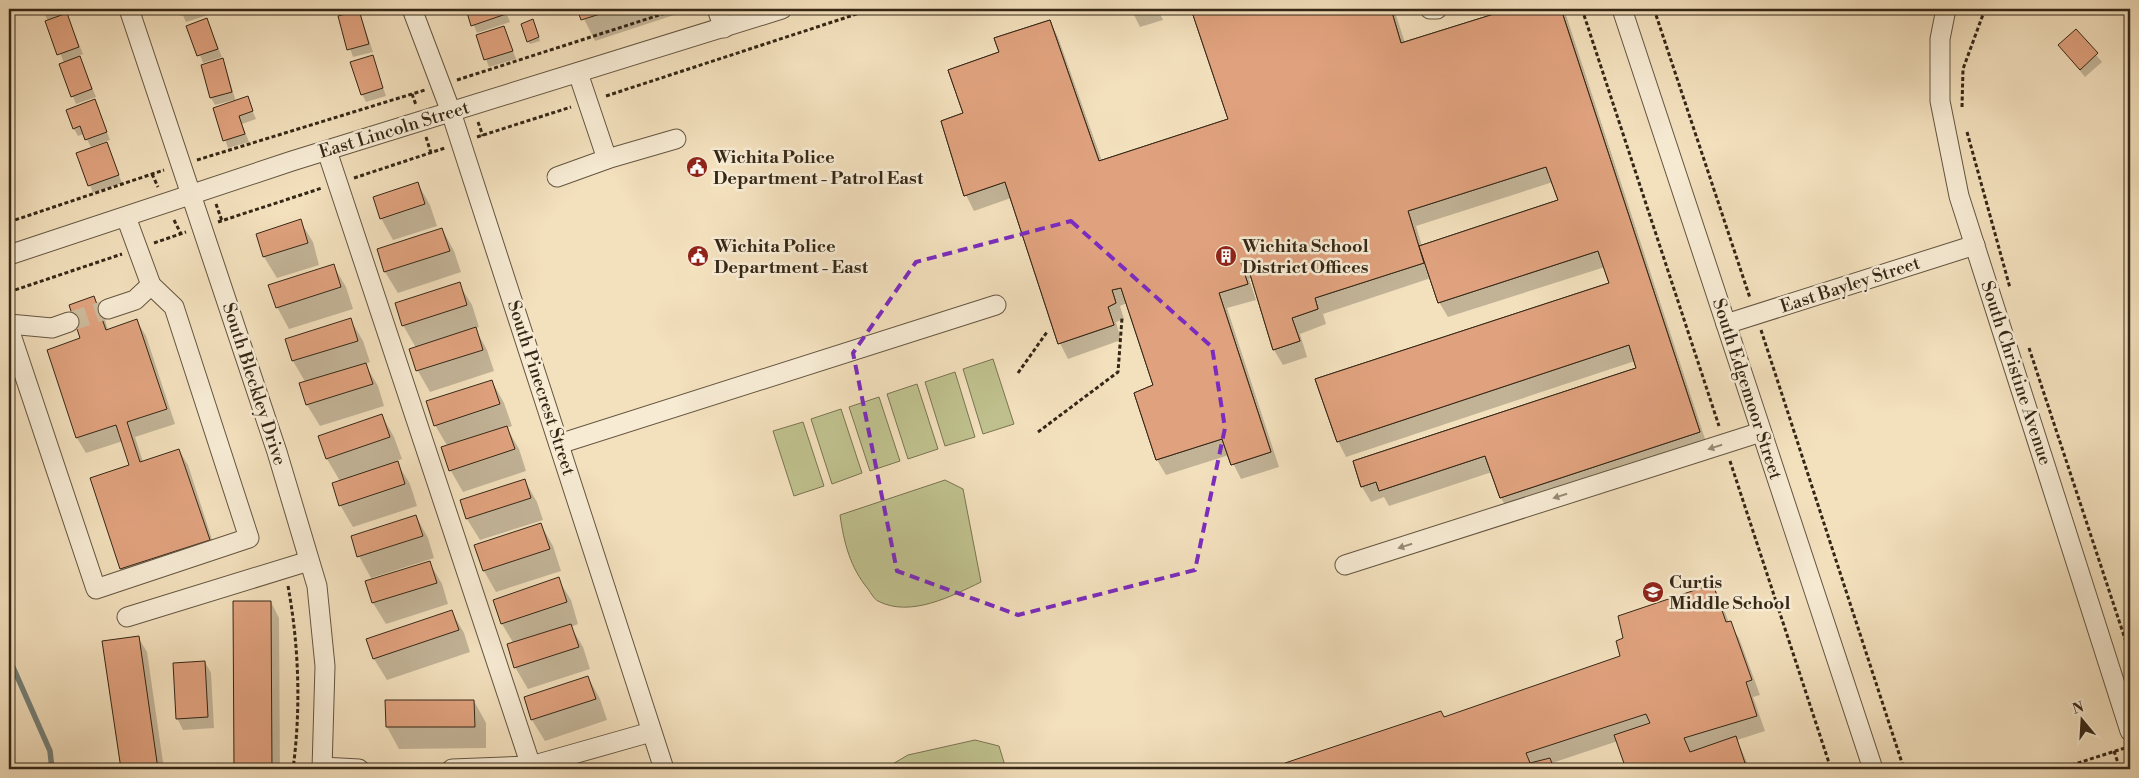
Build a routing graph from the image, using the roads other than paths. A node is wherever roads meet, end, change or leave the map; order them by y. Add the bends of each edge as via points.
1 (129, 9) edge
2 (412, 9) edge
3 (717, 9) edge
4 (782, 9) edge
5 (1430, 9) edge
6 (1437, 9) edge
7 (1622, 9) edge
8 (1946, 9) edge
9 (724, 28) junction
10 (578, 73) junction
11 (451, 112) junction
12 (676, 140) dead end
13 (327, 150) junction
14 (608, 159) junction
15 (557, 178) dead end
16 (192, 195) junction
17 (126, 217) junction
18 (1975, 245) junction
19 (9, 256) edge
20 (150, 285) junction
21 (996, 305) dead end
22 (108, 309) tunnel mouth
23 (69, 322) tunnel mouth
24 (9, 324) edge
25 (1726, 324) junction
26 (9, 329) edge
27 (1761, 432) junction
28 (559, 444) junction
29 (309, 561) junction
30 (1345, 565) dead end
31 (127, 616) dead end
32 (2130, 731) edge
33 (651, 732) junction
34 (531, 767) edge
35 (322, 768) edge
36 (359, 769) edge
37 (452, 769) edge
38 (664, 769) edge
39 (1873, 769) edge

1 - 16 street, South Bleckley Drive
2 - 11 street, South Pinecrest Street
3 - 9 street
4 - 9 street, East Lincoln Street
5 - 6 street
7 - 25 street, South Edgemoor Street
8 - 18 street, South Christine Avenue via 1940,39 1940,101 1959,196
9 - 10 street, East Lincoln Street
10 - 11 street, East Lincoln Street
10 - 14 street
11 - 13 street, East Lincoln Street
11 - 28 street, South Pinecrest Street
12 - 14 street
13 - 16 street, East Lincoln Street
13 - 34 street
14 - 15 street
16 - 17 street, East Lincoln Street
16 - 29 street, South Bleckley Drive via 277,452
17 - 19 street, East Lincoln Street
17 - 20 street
18 - 25 street, East Bayley Street
18 - 32 street, South Christine Avenue
20 - 22 street via 135,300
20 - 26 street via 174,307 249,538 96,589
21 - 28 street
23 - 24 street via 52,328
25 - 27 street, South Edgemoor Street
27 -> 30 street
27 - 39 street, South Edgemoor Street
28 - 33 street, South Pinecrest Street
29 - 31 street
29 - 35 street, South Bleckley Drive via 317,586 325,666
33 - 34 street
33 - 38 street, South Pinecrest Street
34 - 37 street
35 - 36 street

